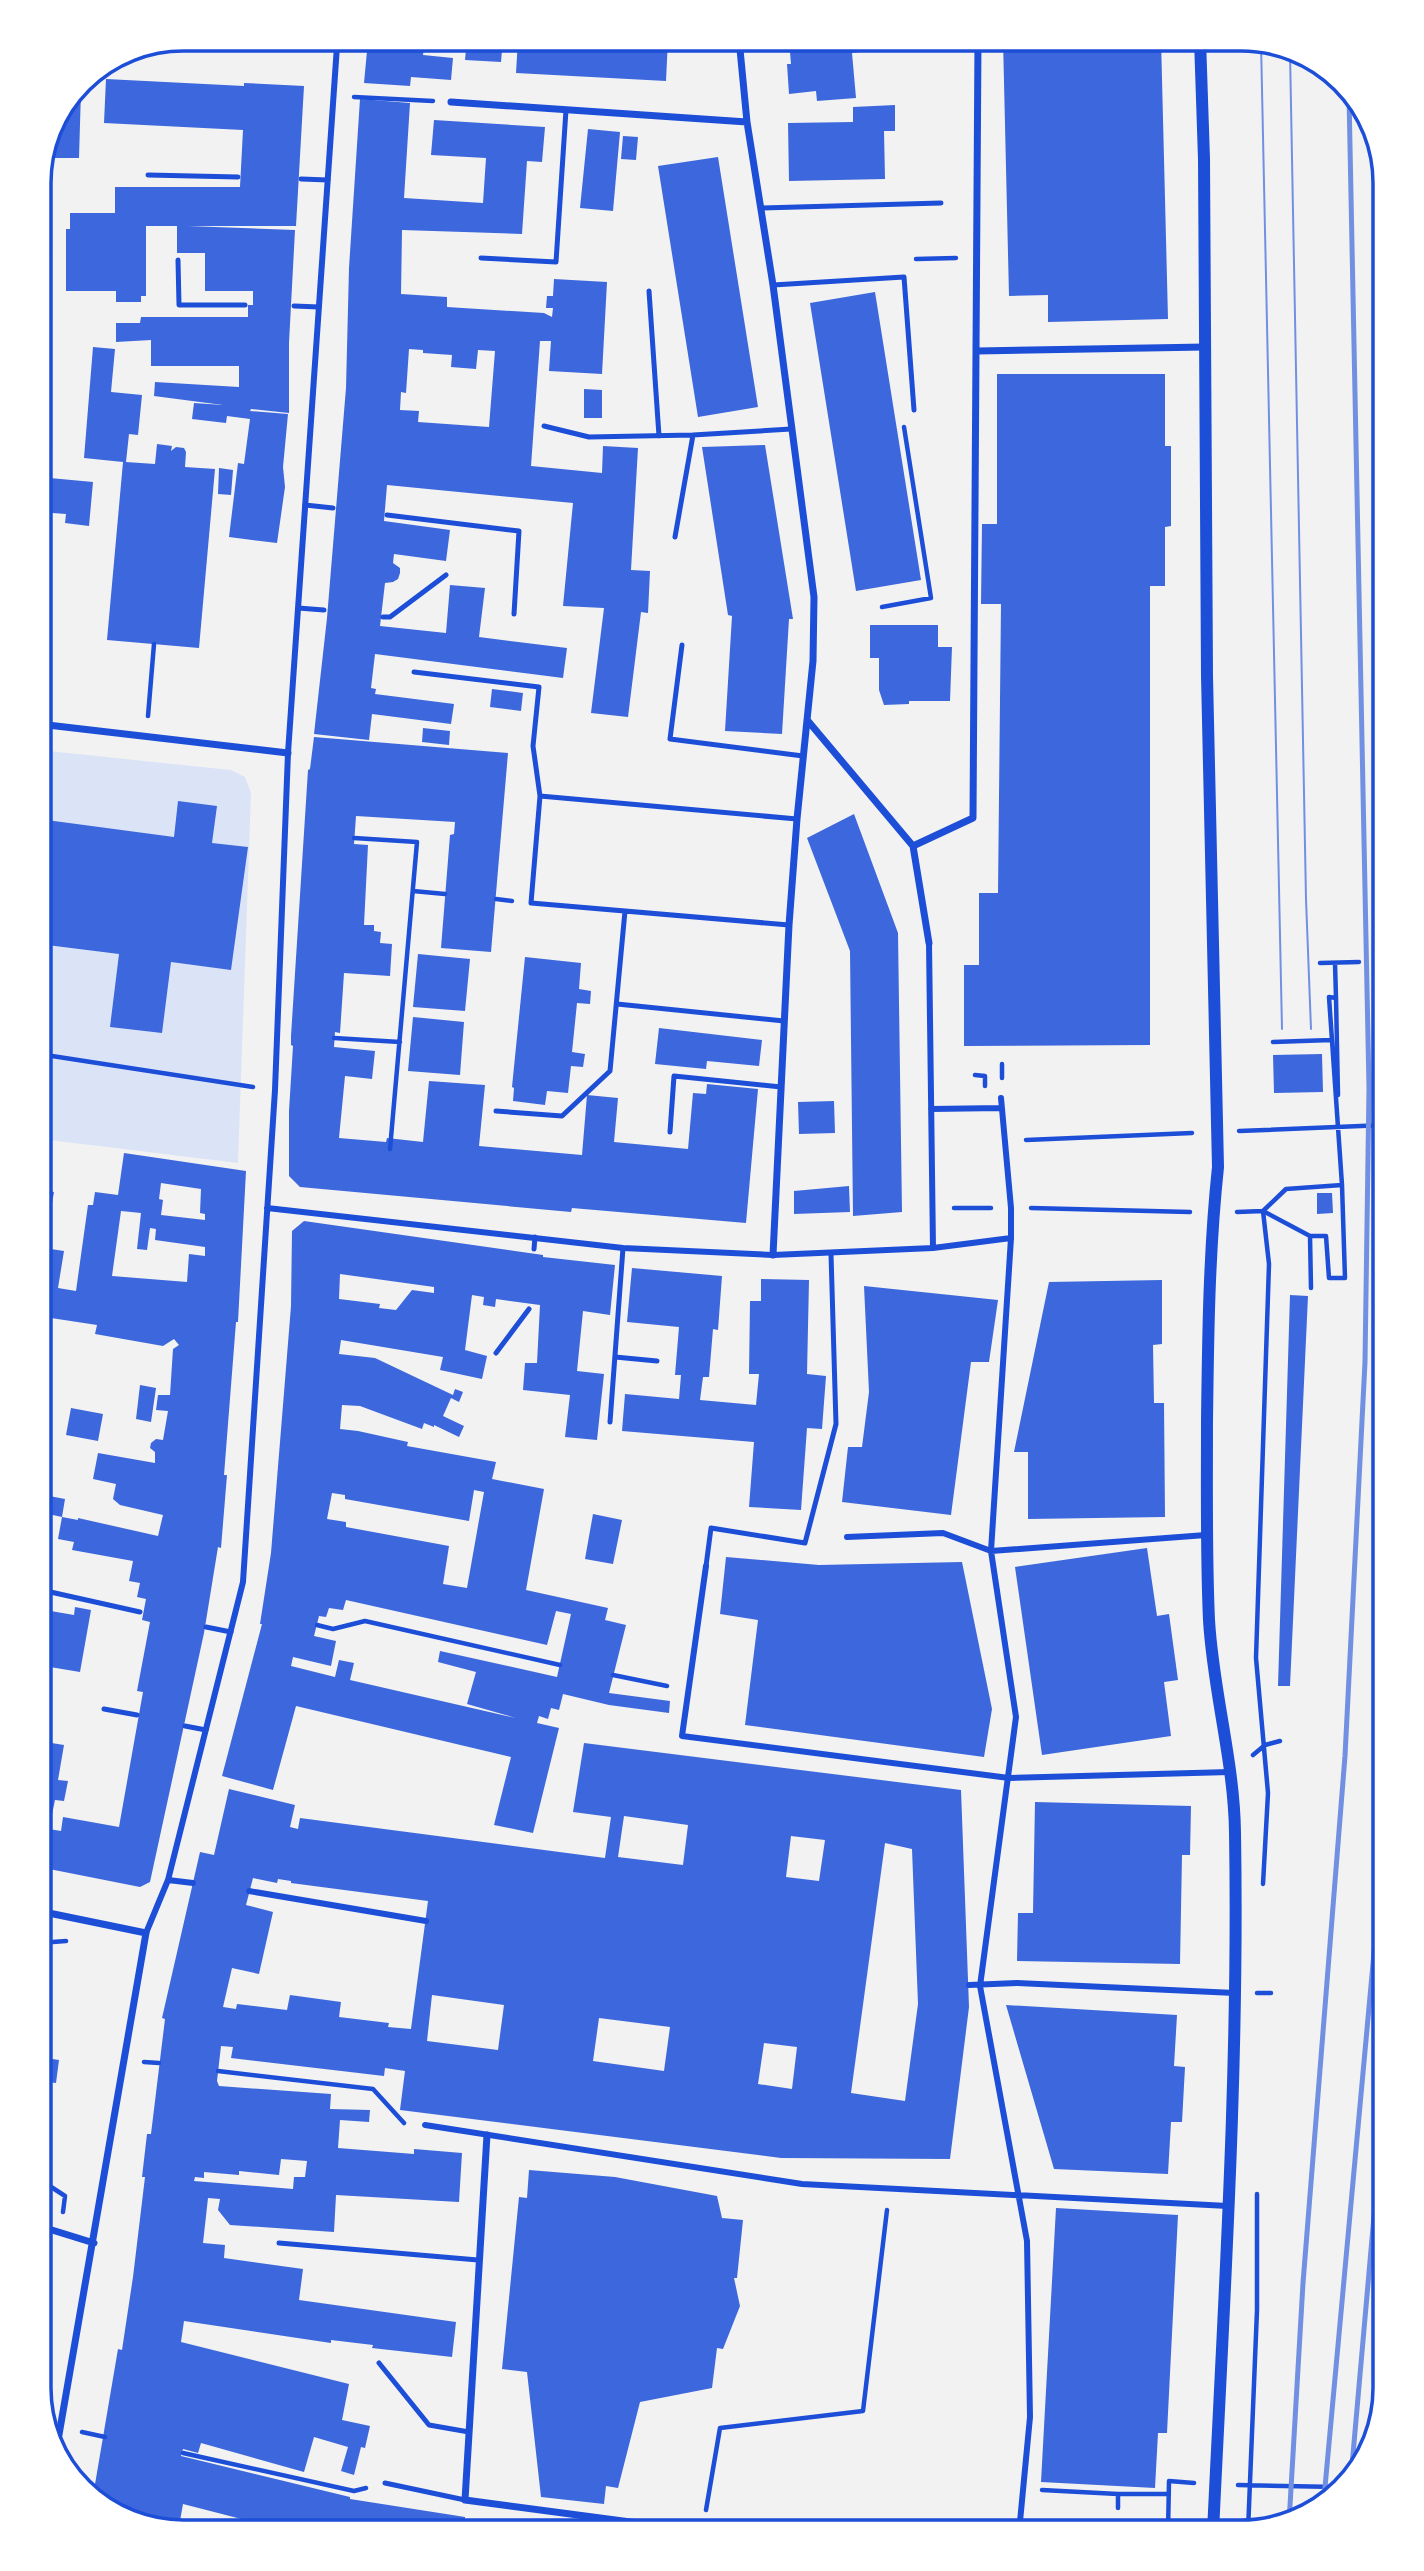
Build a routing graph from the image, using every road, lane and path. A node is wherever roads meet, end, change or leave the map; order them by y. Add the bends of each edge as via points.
1 (336, 51) edge
2 (740, 51) edge
3 (978, 51) edge
4 (1200, 51) edge
5 (333, 96) junction
6 (451, 102) joint
7 (566, 110) junction
8 (747, 122) junction
9 (148, 175) dead end
10 (238, 177) dead end
11 (301, 179) dead end
12 (328, 180) junction
13 (941, 203) dead end
14 (761, 208) junction
15 (481, 258) dead end
16 (178, 260) dead end
17 (773, 285) junction
18 (649, 290) dead end
19 (245, 306) dead end
20 (294, 306) dead end
21 (319, 307) junction
22 (1205, 347) junction
23 (977, 351) junction
24 (914, 410) joint
25 (544, 426) dead end
26 (791, 429) junction
27 (693, 435) junction
28 (659, 436) junction
29 (305, 505) junction
30 (333, 508) dead end
31 (387, 515) dead end
32 (675, 537) dead end
33 (446, 575) dead end
34 (882, 607) dead end
35 (298, 608) junction
36 (324, 610) dead end
37 (514, 614) dead end
38 (383, 617) dead end
39 (154, 644) dead end
40 (681, 645) dead end
41 (414, 672) dead end
42 (148, 714) dead end
43 (808, 721) junction
44 (51, 725) edge
45 (288, 753) junction
46 (803, 756) junction
47 (540, 796) junction
48 (797, 818) junction
49 (354, 838) dead end
50 (913, 846) junction
51 (413, 891) junction
52 (445, 894) dead end
53 (625, 911) junction
54 (789, 925) junction
55 (929, 943) joint
56 (1335, 962) junction
57 (1359, 962) dead end
58 (1320, 963) dead end
59 (1336, 998) junction
60 (617, 1004) junction
61 (784, 1021) junction
62 (334, 1038) dead end
63 (1331, 1040) junction
64 (400, 1041) junction
65 (1273, 1042) dead end
66 (51, 1056) edge
67 (781, 1087) junction
68 (275, 1090) junction
69 (1001, 1098) dead end
70 (1001, 1108) junction
71 (931, 1109) junction
72 (496, 1111) dead end
73 (1373, 1126) edge
74 (1338, 1127) junction
75 (670, 1132) dead end
76 (1230, 1132) dead end
77 (1203, 1133) dead end
78 (1004, 1142) junction
79 (390, 1149) dead end
80 (1342, 1185) junction
81 (267, 1208) junction
82 (932, 1208) junction
83 (1011, 1208) junction
84 (1263, 1211) junction
85 (1213, 1213) junction
86 (1310, 1236) junction
87 (535, 1237) junction
88 (1011, 1238) junction
89 (623, 1248) junction
90 (933, 1248) junction
91 (534, 1249) dead end
92 (831, 1254) junction
93 (773, 1255) junction
94 (1269, 1264) dead end
95 (1311, 1288) dead end
96 (528, 1309) dead end
97 (496, 1353) dead end
98 (615, 1357) junction
99 (657, 1361) dead end
100 (610, 1422) dead end
101 (1206, 1535) junction
102 (846, 1537) dead end
103 (991, 1551) junction
104 (706, 1566) joint
105 (51, 1592) edge
106 (140, 1612) dead end
107 (317, 1625) dead end
108 (206, 1627) dead end
109 (230, 1632) junction
110 (560, 1665) dead end
111 (613, 1675) dead end
112 (688, 1690) junction
113 (104, 1709) dead end
114 (136, 1715) dead end
115 (185, 1726) dead end
116 (206, 1730) junction
117 (1230, 1773) junction
118 (1009, 1779) junction
119 (168, 1880) junction
120 (193, 1883) dead end
121 (250, 1891) dead end
122 (51, 1914) edge
123 (426, 1920) dead end
124 (146, 1933) junction
125 (969, 1985) dead end
126 (980, 1986) junction
127 (1235, 1993) junction
128 (218, 2071) dead end
129 (425, 2125) joint
130 (487, 2135) junction
131 (51, 2187) edge
132 (890, 2189) junction
133 (1018, 2195) junction
134 (1228, 2206) junction
135 (51, 2231) edge
136 (59, 2233) junction
137 (94, 2243) junction
138 (279, 2243) dead end
139 (478, 2260) junction
140 (379, 2364) dead end
141 (469, 2432) junction
142 (59, 2434) edge
143 (183, 2453) dead end
144 (385, 2483) joint
145 (1216, 2484) junction
146 (1268, 2486) dead end
147 (1329, 2487) edge
148 (1025, 2489) junction
149 (1118, 2494) junction
150 (1169, 2494) junction
151 (465, 2500) junction
152 (1118, 2508) dead end
153 (614, 2520) edge
154 (706, 2520) edge
155 (1021, 2520) edge
156 (1168, 2520) edge
157 (1214, 2520) edge

1 - 5 street
2 - 8 street
3 - 23 street
4 - 22 street
5 - 6 path
5 - 12 street
6 - 7 street
7 - 8 street
7 - 15 lane via 556,262
8 - 14 street
9 - 10 lane
11 - 12 lane
12 - 21 street
13 - 14 lane
14 - 17 street
16 - 19 lane via 178,305
17 - 24 lane via 904,277
17 - 26 street
18 - 28 lane
20 - 21 lane
21 - 29 street
22 - 23 street
22 - 85 street via 1218,1167
23 - 50 street via 973,818
24 - 34 path via 904,426 931,598
25 - 28 lane via 589,437
26 - 27 lane
26 - 43 street via 814,597
27 - 28 lane
27 - 32 lane
29 - 30 lane
29 - 35 street
31 - 37 lane via 519,531
33 - 38 lane via 390,617
35 - 36 lane
35 - 45 street
39 - 42 path
40 - 46 lane via 670,739
41 - 47 lane via 539,687 533,746
43 - 46 street
43 - 50 street
44 - 45 street
45 - 68 street
46 - 48 street
47 - 48 lane
47 - 53 lane via 531,902
48 - 54 street
49 - 51 path via 417,842
50 - 55 street
51 - 52 path
51 - 64 path
53 - 54 lane
53 - 60 lane
54 - 61 street
55 - 71 street
56 - 57 path
56 - 58 path
56 - 59 path
59 - 63 path via 1329,997
59 - 74 path
60 - 61 lane
60 - 72 lane via 610,1071 562,1116
61 - 67 street
62 - 64 path
63 - 65 path
63 - 80 path
64 - 79 path
66 - 68 path
67 - 75 lane via 674,1076
67 - 93 street
68 - 81 street
69 - 70 street
70 - 71 street
70 - 78 street
71 - 82 street
73 - 74 path
74 - 76 path
77 - 78 path
78 - 83 street
80 - 84 path via 1286,1189
80 - 86 path via 1345,1278 1329,1278 1326,1236
81 - 87 street
81 - 109 street via 243,1582
82 - 83 path
82 - 90 street
83 - 85 path
83 - 88 street
84 - 85 path
84 - 86 path
84 - 94 path
85 - 101 street
86 - 95 path
87 - 89 street
87 - 91 lane
88 - 90 street
88 - 103 street
89 - 93 street
89 - 98 lane
90 - 92 street
92 - 93 street
92 - 104 lane via 836,1424 805,1543 711,1528
96 - 97 lane
98 - 99 lane
98 - 100 lane
101 - 103 street
101 - 117 street via 1210,1625
102 - 103 street via 943,1533
103 - 118 street via 1016,1717
104 - 112 street
105 - 106 lane
107 - 110 path via 333,1629 365,1621
108 - 109 lane
109 - 116 street
111 - 112 path
112 - 118 street via 682,1736
113 - 114 lane
115 - 116 lane
116 - 119 street
117 - 118 street
117 - 127 street via 1235,1828
118 - 126 street
119 - 120 street
119 - 124 street
121 - 123 street
122 - 124 street
124 - 137 street
125 - 126 street
126 - 127 street via 1017,1983
126 - 133 street
127 - 134 street
128 - 129 path via 373,2089 402,2123
129 - 130 street
130 - 132 street via 802,2184
130 - 139 street
131 - 136 path via 65,2196
132 - 133 street
132 - 154 path via 863,2411 720,2428
133 - 134 street
133 - 148 street via 1027,2241 1030,2417
134 - 145 street
135 - 136 street
136 - 137 street
137 - 142 street
138 - 139 lane
139 - 141 street
140 - 141 lane via 429,2425
141 - 151 street
143 - 144 path via 354,2491
144 - 151 lane
145 - 150 path via 1169,2481
145 - 157 street
146 - 147 path
148 - 149 path
148 - 155 street
149 - 150 path
149 - 152 path
150 - 156 path
151 - 153 street

